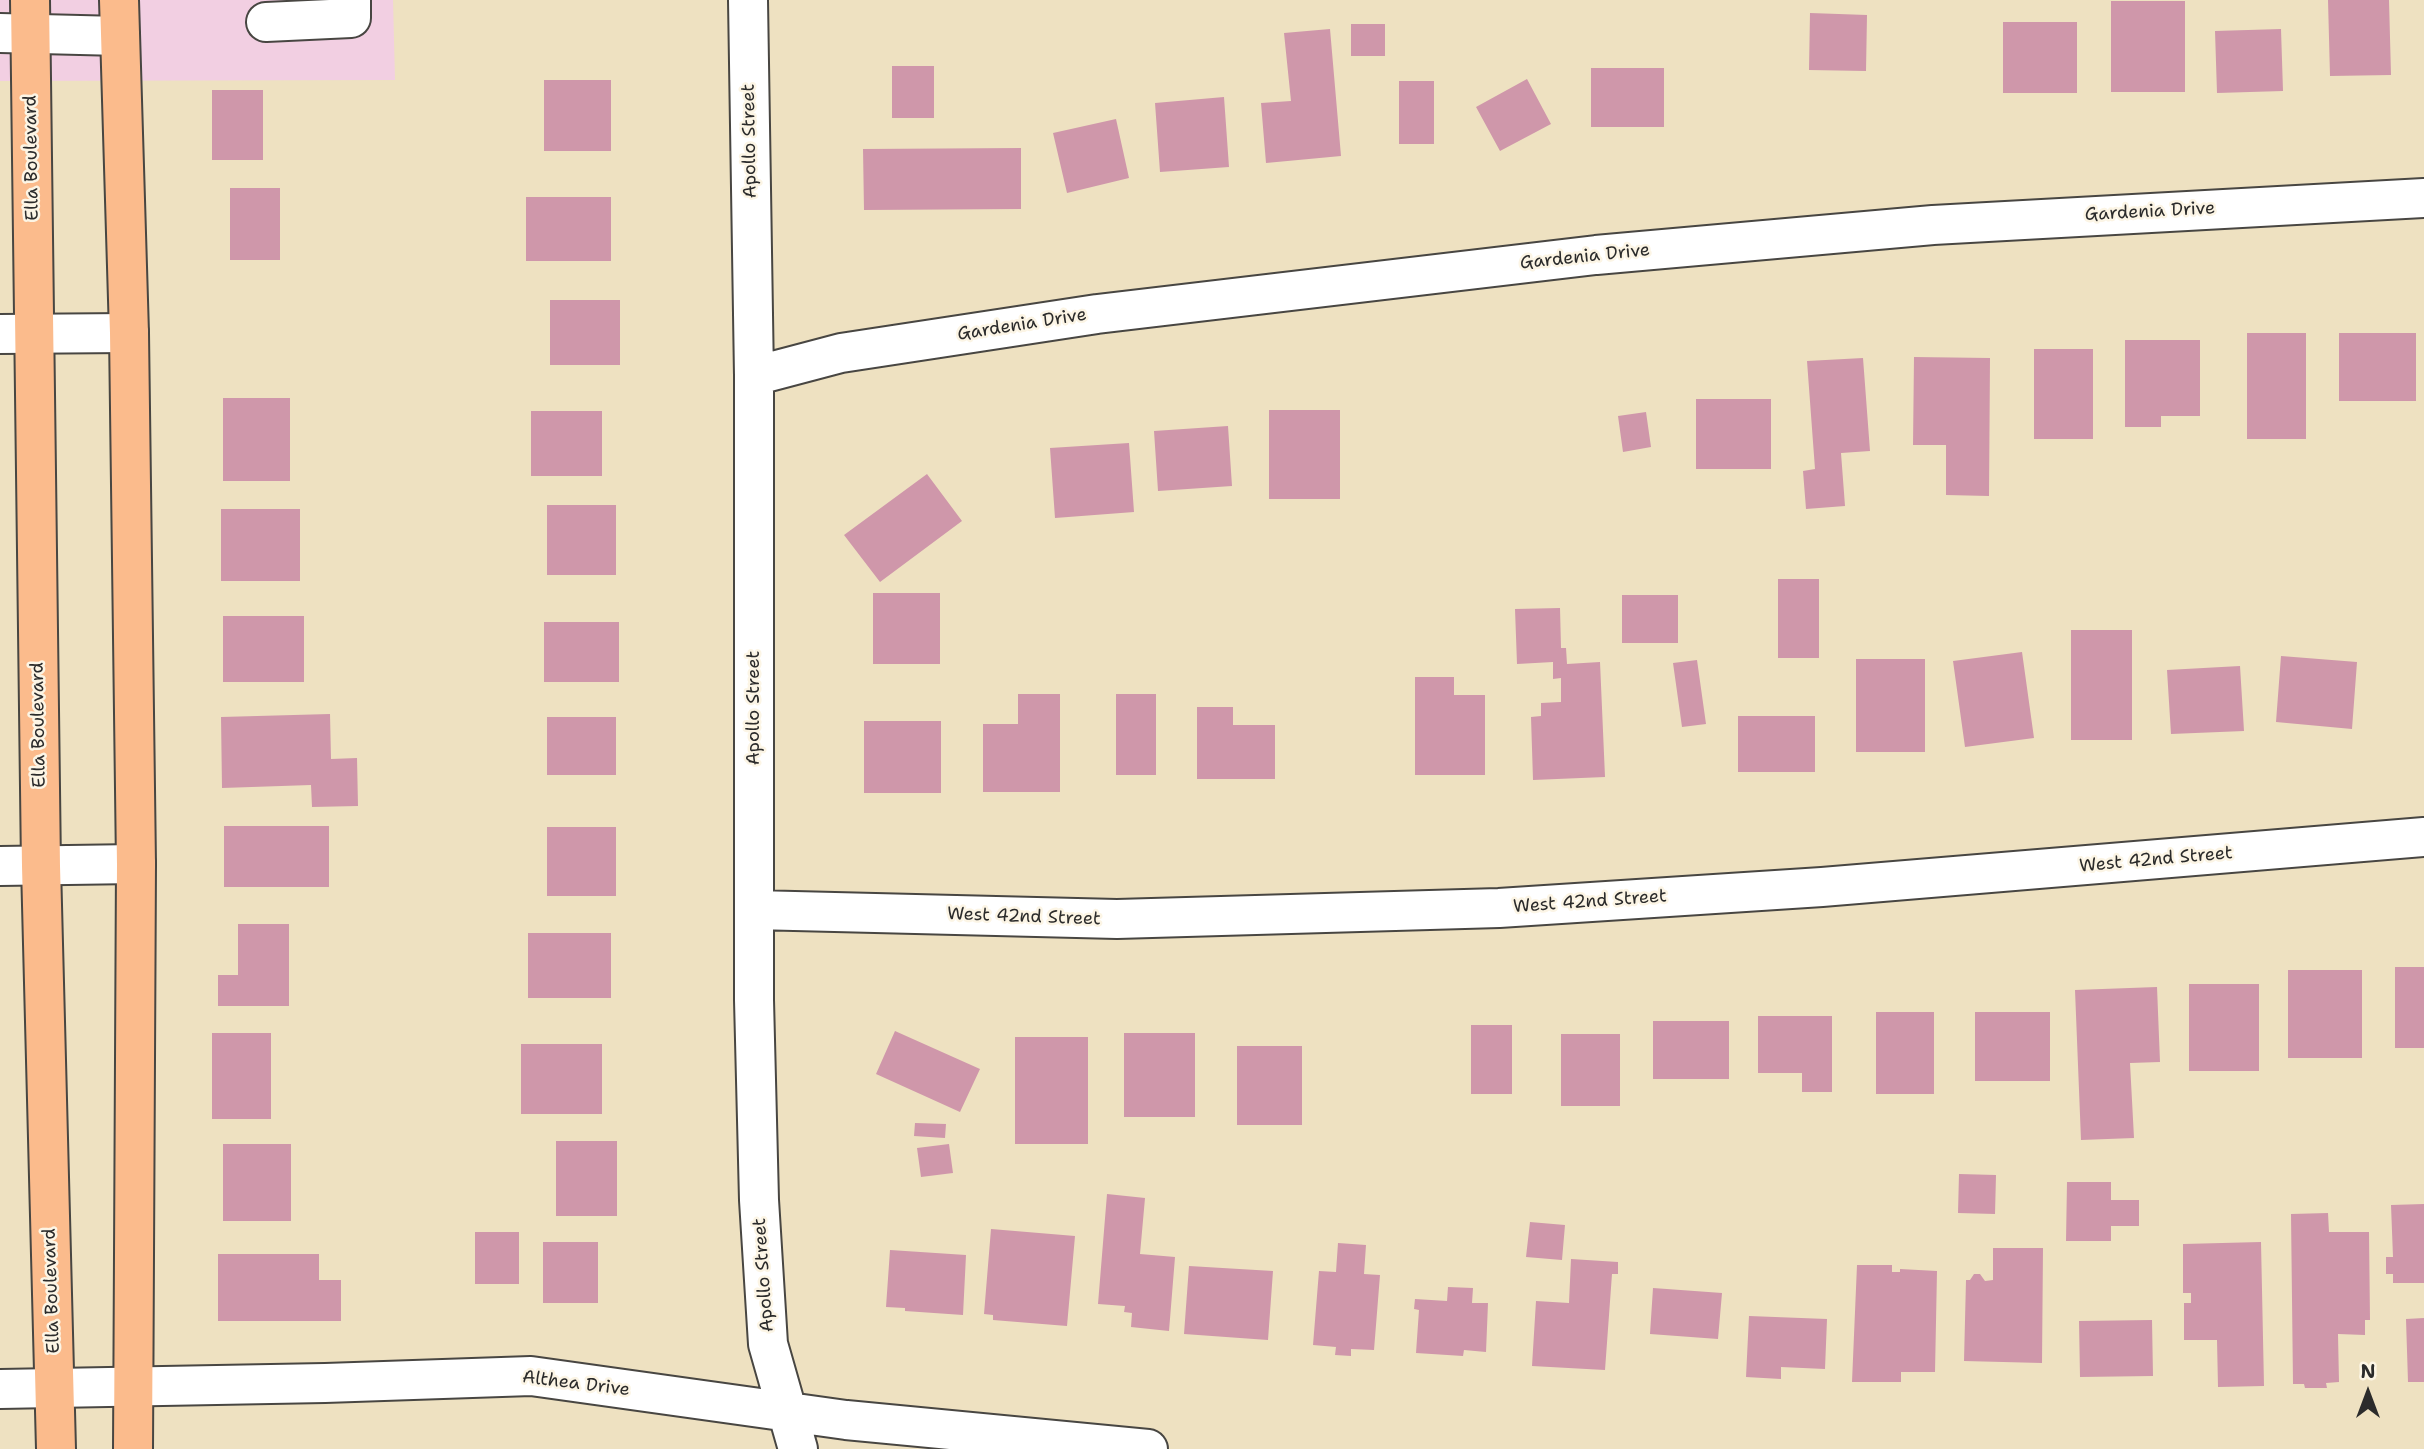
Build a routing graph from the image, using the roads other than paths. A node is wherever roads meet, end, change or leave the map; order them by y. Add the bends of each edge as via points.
1 (351, 0) edge
2 (748, 0) edge
3 (119, 18) edge
4 (20, 22) edge
5 (266, 22) dead end
6 (2424, 198) edge
7 (129, 333) junction
8 (17, 334) edge
9 (754, 376) junction
10 (2424, 837) edge
11 (136, 864) junction
12 (0, 866) edge
13 (41, 866) junction
14 (754, 910) junction
15 (132, 1387) junction
16 (0, 1388) edge
17 (55, 1388) junction
18 (788, 1412) junction
19 (56, 1449) edge
20 (133, 1449) edge
21 (798, 1449) edge
22 (1148, 1449) edge

1 - 5 street via 352,18
2 - 9 street, Apollo Street
3 - 4 street
3 - 7 main road
4 - 8 main road, Ella Boulevard
6 - 9 street, Gardenia Drive via 1933,225 1596,255 1097,314 841,353
7 - 8 street
7 - 11 main road
8 - 13 main road, Ella Boulevard
9 - 14 street, Apollo Street
10 - 14 street, West 42nd Street via 1822,887 1499,908 1117,919
11 - 13 street
11 - 15 main road
12 - 13 street
13 - 17 main road, Ella Boulevard
14 - 18 street, Apollo Street via 759,1200 767,1331
15 - 17 street, Althea Drive
15 - 18 street, Althea Drive via 531,1376
15 - 20 main road
16 - 17 street, Althea Drive
17 - 19 main road, Ella Boulevard
18 - 21 street, Apollo Street
18 - 22 street, Althea Drive

